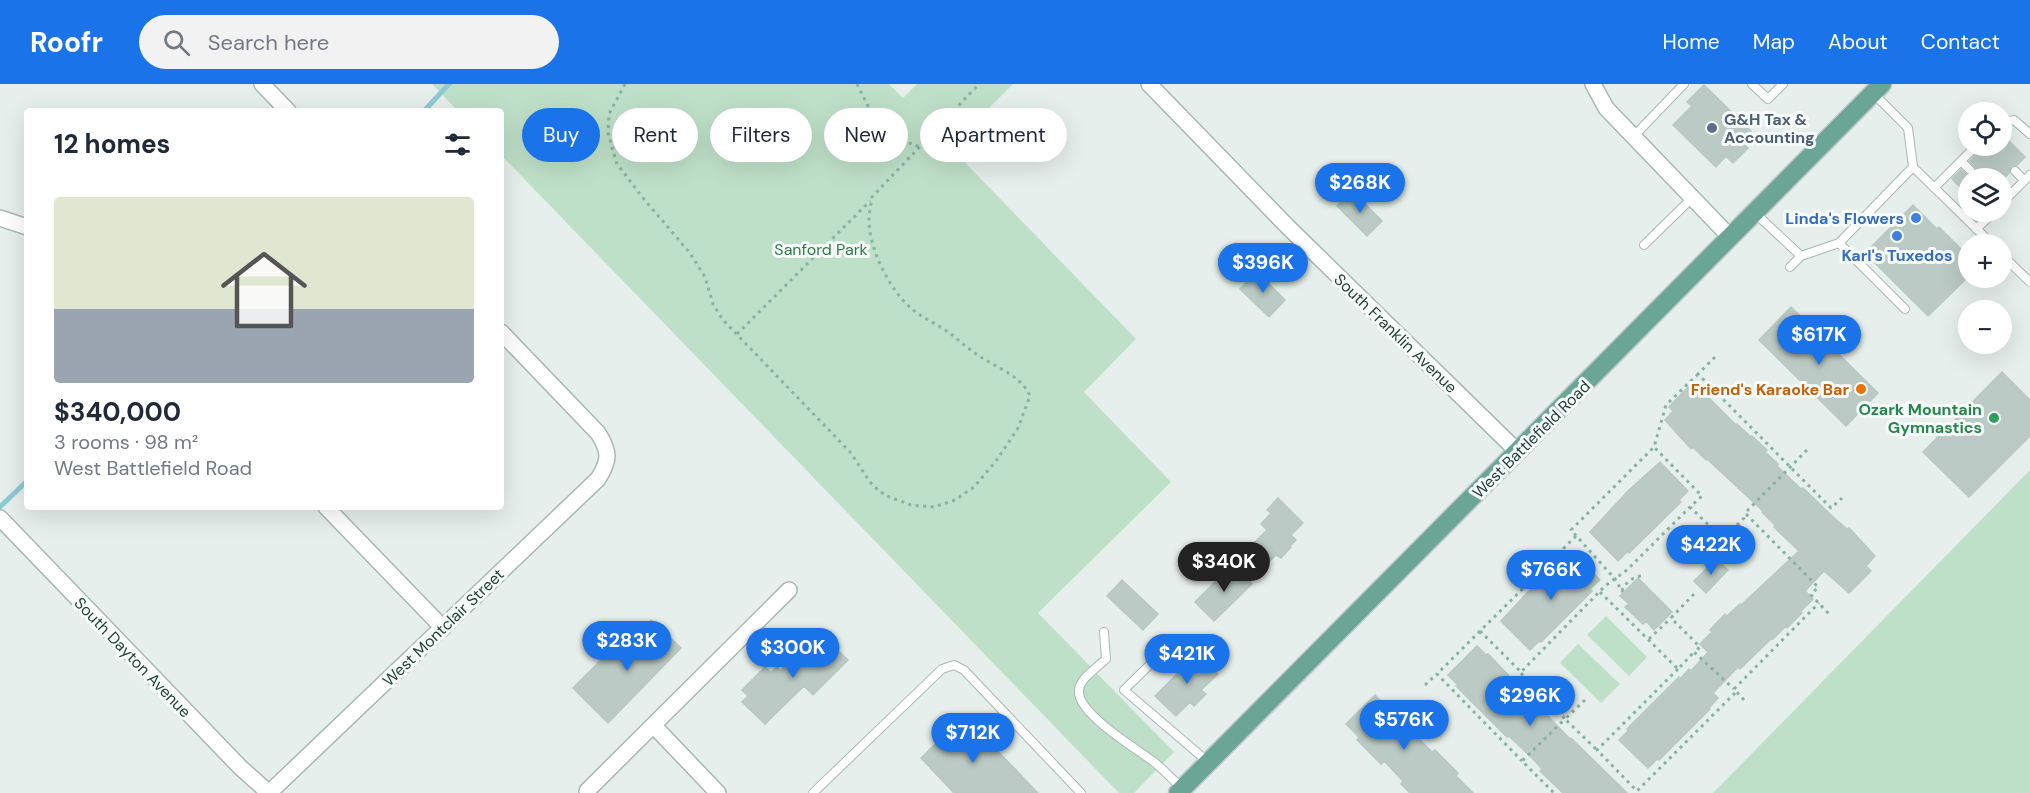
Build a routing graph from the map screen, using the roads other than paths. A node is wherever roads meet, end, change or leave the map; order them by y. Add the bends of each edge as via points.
1 (262, 84) edge
2 (1149, 84) edge
3 (1593, 84) edge
4 (1684, 84) edge
5 (1752, 84) edge
6 (1783, 84) edge
7 (1878, 89) edge
8 (285, 108) edge
9 (2012, 120) edge
10 (2030, 134) edge
11 (1633, 137) junction
12 (1966, 156) edge
13 (1961, 161) junction
14 (1913, 167) junction
15 (1968, 168) edge
16 (2015, 171) dead end
17 (2027, 177) edge
18 (1934, 188) junction
19 (2012, 192) edge
20 (1692, 198) junction
21 (1755, 213) junction
22 (0, 218) edge
23 (1983, 222) edge
24 (24, 226) edge
25 (1976, 229) junction
26 (1981, 234) edge
27 (1731, 238) junction
28 (1839, 243) junction
29 (1644, 245) dead end
30 (1801, 256) junction
31 (2012, 265) edge
32 (1790, 267) dead end
33 (2030, 282) edge
34 (1905, 309) dead end
35 (504, 335) edge
36 (1518, 452) junction
37 (329, 510) edge
38 (4, 522) edge
39 (789, 590) dead end
40 (443, 628) junction
41 (1104, 632) dead end
42 (1176, 639) dead end
43 (654, 726) junction
44 (1208, 762) junction
45 (587, 791) dead end
46 (1180, 791) edge
47 (269, 793) edge
48 (718, 793) edge
49 (813, 793) edge
50 (1081, 793) edge

1 - 8 street
2 - 36 street, South Franklin Avenue via 1288,227
3 - 11 street via 1606,108
4 - 11 lane
5 - 6 lane via 1768,99
7 - 14 lane via 1908,128
7 - 21 main road, West Battlefield Road
9 - 10 lane
11 - 20 street
12 - 13 lane
13 - 15 lane
13 - 18 lane
14 - 18 lane
14 - 28 lane
16 - 17 lane
17 - 19 lane
18 - 25 lane
20 - 27 street
20 - 29 lane
21 - 27 main road, West Battlefield Road
21 - 30 lane
22 - 24 street
23 - 25 lane
25 - 26 lane
27 - 36 main road, West Battlefield Road
28 - 30 lane
28 - 34 lane
30 - 32 lane
31 - 33 lane
35 - 40 street, West Montclair Street via 598,433 608,456 598,479
36 - 44 main road, West Battlefield Road
37 - 40 street
38 - 47 street, South Dayton Avenue
39 - 43 street
40 - 47 street, West Montclair Street
41 - 46 lane via 1106,659 1082,682 1078,693 1106,728 1154,763
42 - 44 lane via 1124,690
43 - 45 street
43 - 48 street
44 - 46 main road, West Battlefield Road
49 - 50 lane via 942,669 954,665 964,670

